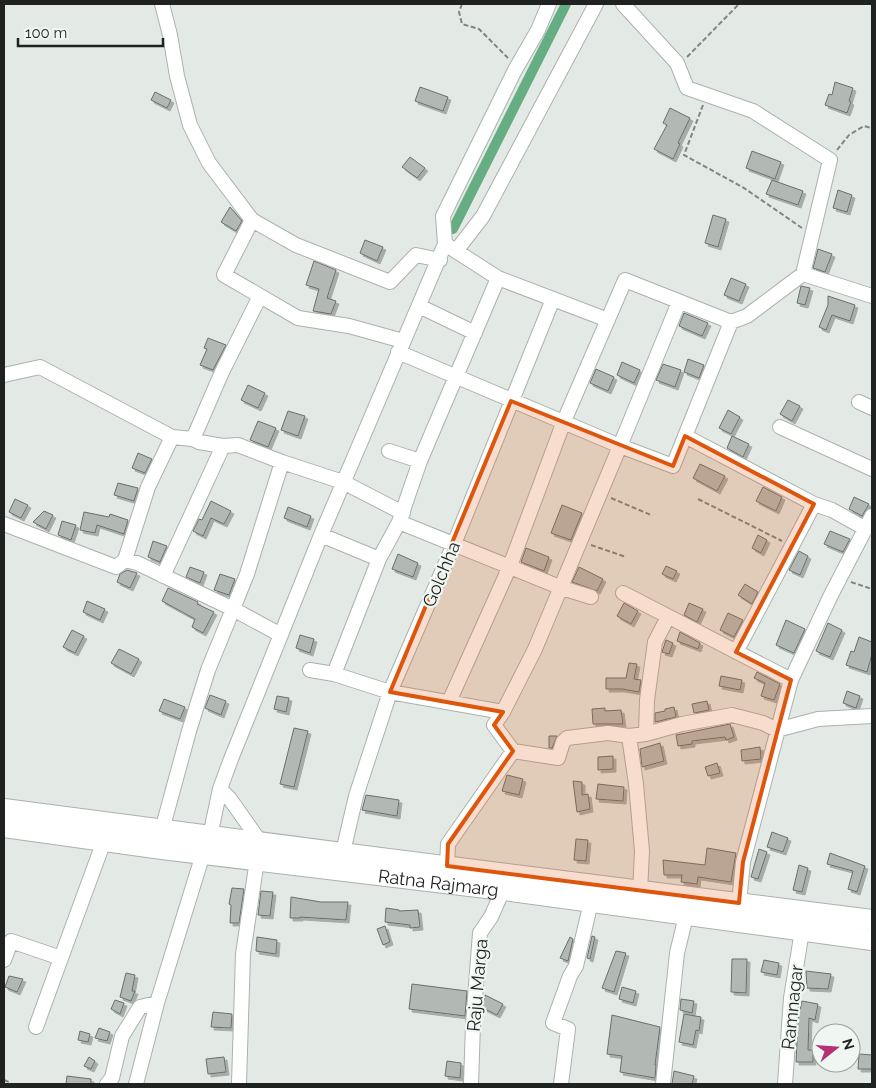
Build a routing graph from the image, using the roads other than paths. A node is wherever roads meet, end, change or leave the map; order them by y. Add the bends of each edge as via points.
1 (162, 4) edge
2 (549, 4) edge
3 (596, 4) edge
4 (623, 4) edge
5 (252, 220) junction
6 (450, 247) junction
7 (439, 260) junction
8 (804, 274) junction
9 (498, 278) junction
10 (260, 296) junction
11 (872, 296) edge
12 (553, 299) junction
13 (679, 302) junction
14 (419, 306) junction
15 (608, 320) junction
16 (732, 322) junction
17 (475, 333) junction
18 (400, 347) junction
19 (4, 375) edge
20 (456, 376) junction
21 (511, 401) junction
22 (859, 402) dead end
23 (872, 408) edge
24 (564, 421) junction
25 (780, 427) dead end
26 (685, 436) junction
27 (172, 437) junction
28 (193, 439) junction
29 (224, 446) junction
30 (620, 446) junction
31 (389, 451) dead end
32 (420, 460) junction
33 (282, 462) junction
34 (872, 469) edge
35 (343, 482) junction
36 (814, 504) junction
37 (872, 516) edge
38 (401, 517) junction
39 (4, 524) edge
40 (866, 528) junction
41 (321, 535) junction
42 (454, 544) junction
43 (379, 559) junction
44 (125, 560) junction
45 (510, 566) junction
46 (163, 576) junction
47 (562, 588) junction
48 (623, 593) dead end
49 (591, 597) dead end
50 (233, 608) junction
51 (668, 617) junction
52 (281, 635) junction
53 (736, 652) junction
54 (310, 670) dead end
55 (334, 674) junction
56 (791, 680) junction
57 (390, 692) junction
58 (449, 702) junction
59 (503, 712) junction
60 (872, 716) edge
61 (777, 730) junction
62 (646, 734) junction
63 (629, 736) junction
64 (513, 750) junction
65 (220, 789) junction
66 (4, 809) edge
67 (4, 827) edge
68 (162, 830) junction
69 (104, 841) junction
70 (207, 845) junction
71 (259, 852) junction
72 (343, 852) junction
73 (447, 866) junction
74 (502, 890) junction
75 (640, 892) junction
76 (591, 902) junction
77 (739, 903) junction
78 (686, 916) junction
79 (872, 920) edge
80 (802, 931) junction
81 (872, 940) edge
82 (61, 958) junction
83 (4, 960) edge
84 (157, 1003) junction
85 (36, 1027) dead end
86 (107, 1084) edge
87 (136, 1084) edge
88 (239, 1084) edge
89 (471, 1084) edge
90 (561, 1084) edge
91 (663, 1084) edge
92 (785, 1084) edge

1 - 5 street via 176,76 190,125 209,163
2 - 6 street via 443,216
3 - 6 street via 483,216
4 - 8 street via 677,63 687,88 753,112 830,160
5 - 7 street via 296,246 390,282 416,256
5 - 10 street via 224,275
6 - 7 street
6 - 9 street
7 - 14 street
8 - 11 street
8 - 16 street via 747,316
9 - 12 street
9 - 17 street
10 - 18 street via 298,318 350,326
10 - 28 street
12 - 15 street
12 - 21 street, Golchha
13 - 15 street via 625,280
13 - 16 street
13 - 30 street
14 - 17 street
14 - 18 street
15 - 24 street
16 - 26 street
17 - 20 street
18 - 20 street
18 - 35 street
19 - 27 street via 40,367
20 - 21 street
20 - 32 street
21 - 24 street
21 - 42 street, Golchha
22 - 23 street
24 - 30 street
24 - 45 street
25 - 34 street
26 - 30 street via 673,466
26 - 36 street
27 - 28 street
27 - 44 street via 148,488
28 - 29 street
29 - 33 street via 238,445
29 - 46 street
30 - 47 street
31 - 32 street
32 - 38 street
33 - 35 street
33 - 50 street
35 - 38 street
35 - 41 street
36 - 40 street
36 - 53 street
37 - 40 street
38 - 42 street
38 - 43 street
39 - 44 street via 116,567
40 - 56 street
41 - 43 street
41 - 52 street
42 - 45 street
42 - 57 street, Golchha
43 - 55 street
44 - 46 street
45 - 47 street
45 - 58 street
46 - 50 street
47 - 49 street
47 - 59 street
48 - 51 street
50 - 52 street
50 - 68 street via 208,670
51 - 53 street
51 - 62 street via 655,642
52 - 65 street
53 - 56 street
54 - 55 street
55 - 57 street
56 - 61 street
57 - 58 street
57 - 72 street, Golchha via 356,796
58 - 59 street
59 - 64 street via 494,725
60 - 61 street via 818,719
61 - 62 street via 732,715
61 - 77 street via 743,862
62 - 63 street
63 - 64 street via 608,733 568,738 563,742 558,758
63 - 75 street via 642,851
64 - 73 street via 448,844
65 - 70 street
65 - 71 street via 230,799
66 - 68 highway, Ratna Rajmarg
67 - 69 highway, Ratna Rajmarg
68 - 70 highway, Ratna Rajmarg
69 - 70 highway, Ratna Rajmarg
69 - 82 street
70 - 71 highway, Ratna Rajmarg
70 - 84 street
71 - 72 highway, Ratna Rajmarg
71 - 74 highway, Ratna Rajmarg
71 - 88 street via 244,954
72 - 73 highway, Ratna Rajmarg
73 - 75 highway, Ratna Rajmarg
74 - 76 highway, Ratna Rajmarg
74 - 89 street, Raju Marga via 491,917 480,933 472,1024
75 - 77 highway, Ratna Rajmarg
76 - 78 highway, Ratna Rajmarg
76 - 90 street via 576,966 553,1023 568,1030
77 - 79 highway, Ratna Rajmarg
78 - 80 highway, Ratna Rajmarg
78 - 91 street via 678,953
80 - 81 highway, Ratna Rajmarg
80 - 92 street, Ramnagar via 791,998
82 - 83 street via 11,941
82 - 85 street
84 - 86 street via 140,1007 122,1036 112,1078
84 - 87 street

